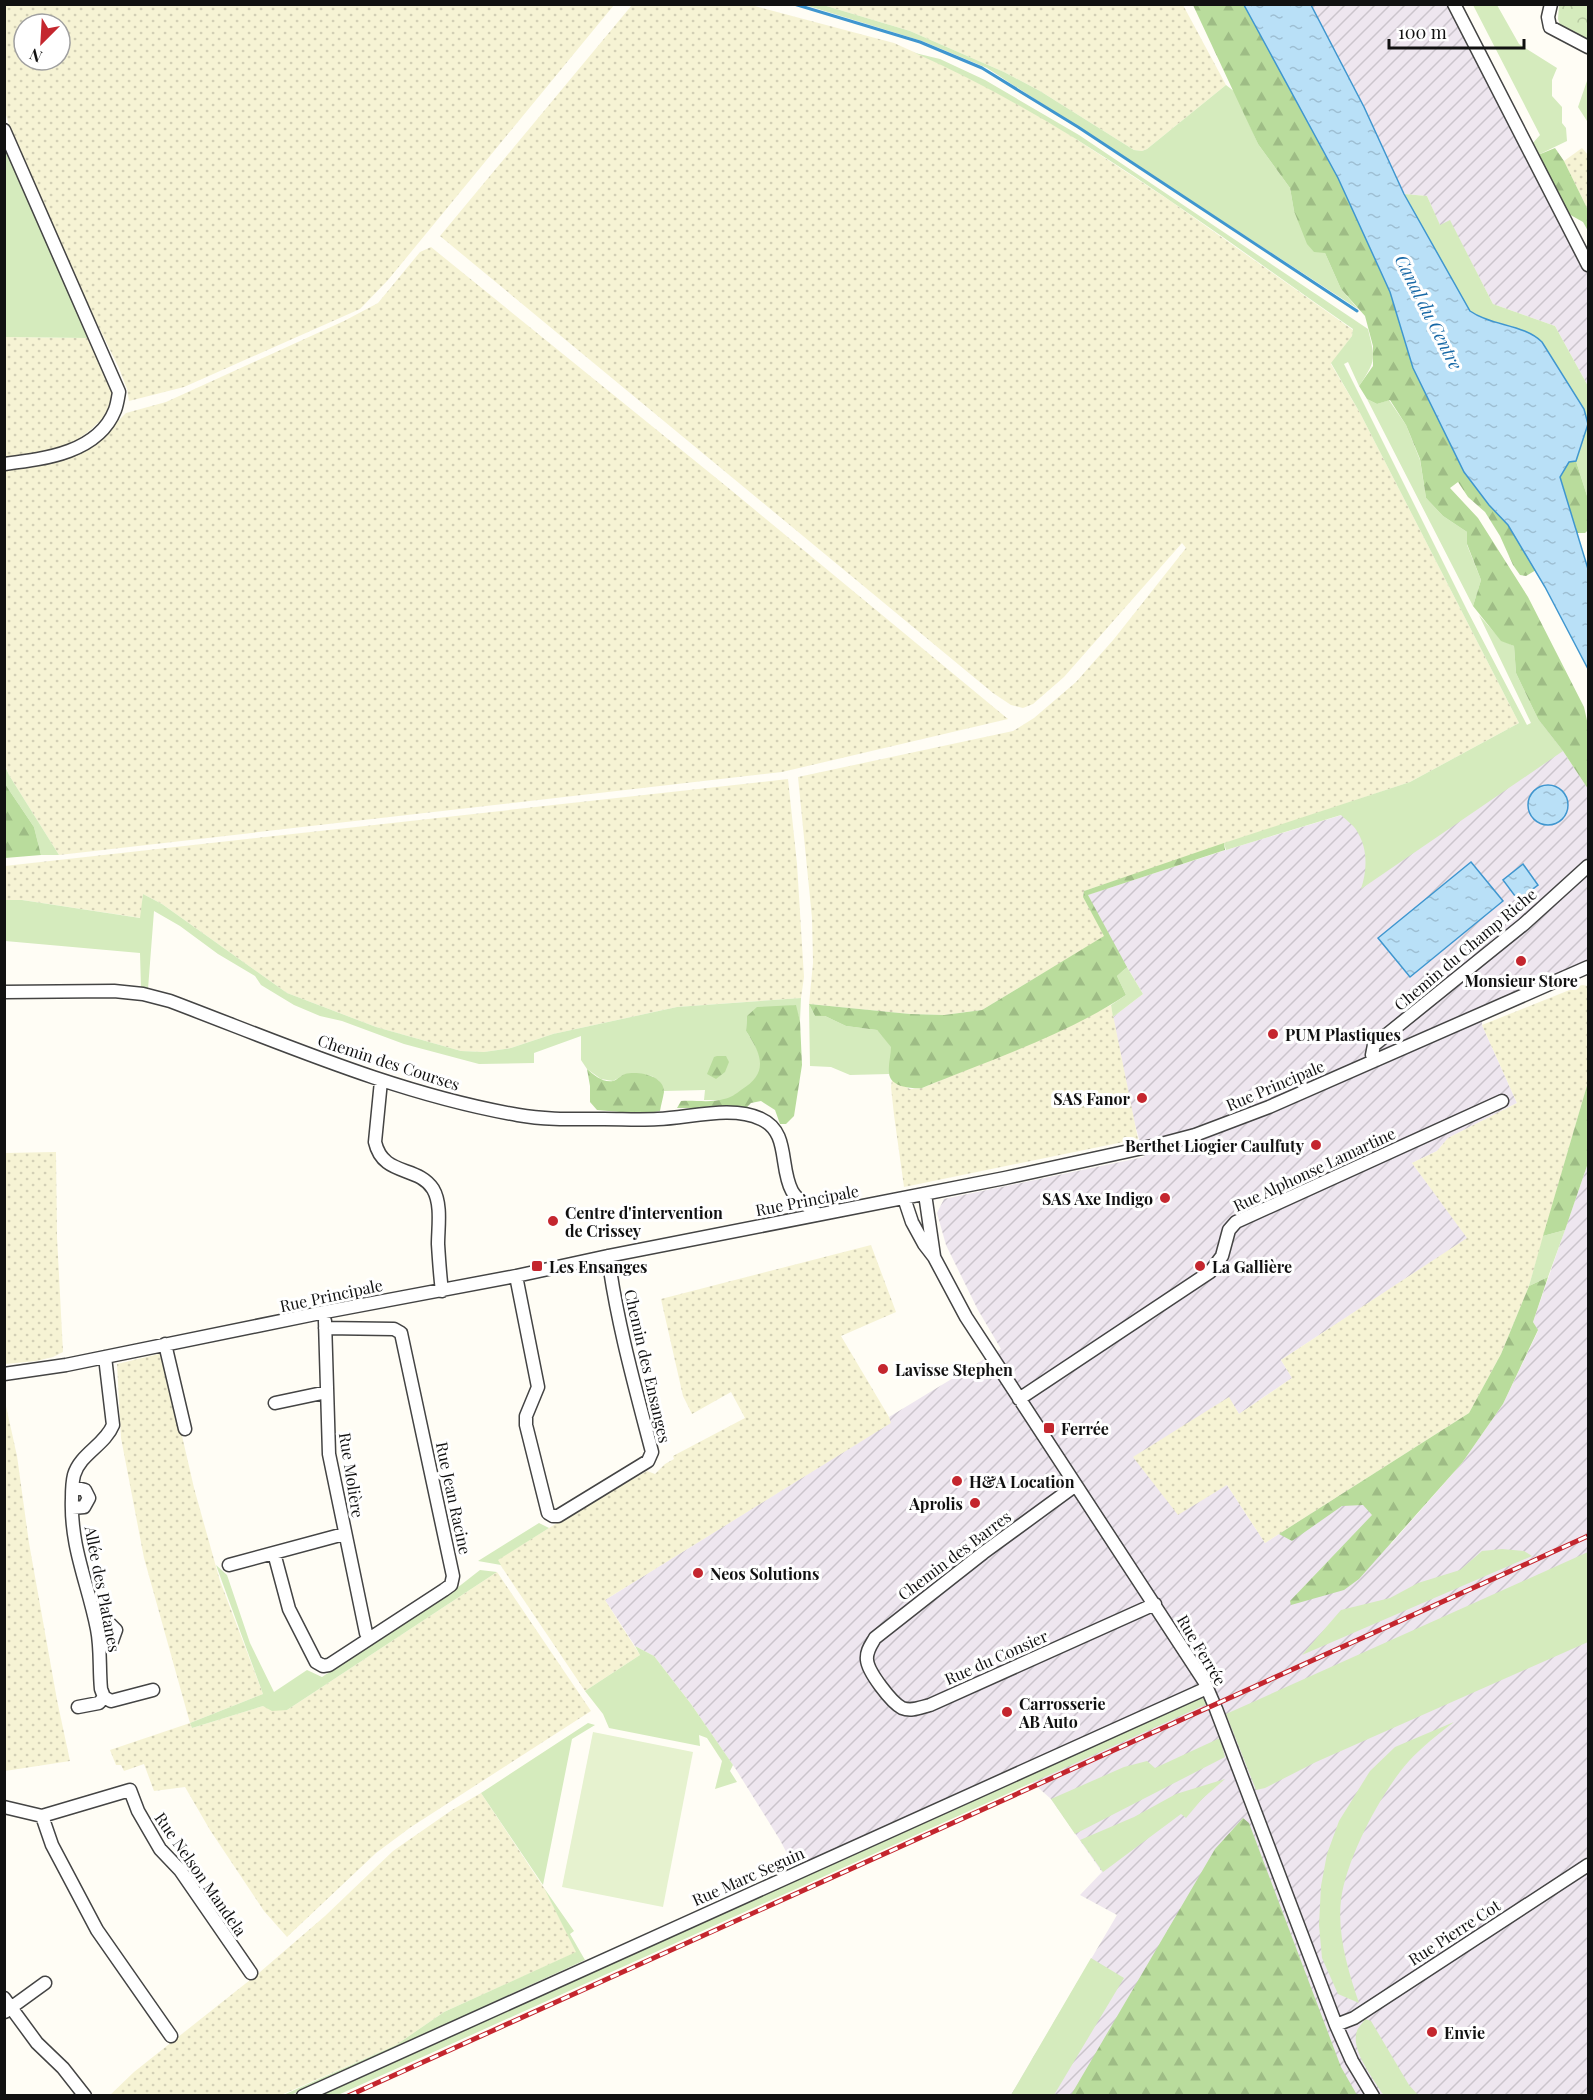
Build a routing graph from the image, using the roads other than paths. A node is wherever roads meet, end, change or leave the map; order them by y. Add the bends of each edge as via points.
1 (1454, 4) edge
2 (1551, 4) edge
3 (1588, 47) edge
4 (4, 130) edge
5 (1588, 265) edge
6 (4, 464) edge
7 (1588, 866) edge
8 (1588, 967) edge
9 (4, 992) edge
10 (1376, 1060) junction
11 (381, 1081) junction
12 (1502, 1101) dead end
13 (925, 1194) junction
14 (904, 1198) junction
15 (817, 1215) junction
16 (608, 1256) junction
17 (934, 1257) junction
18 (516, 1276) junction
19 (442, 1291) junction
20 (325, 1312) junction
21 (325, 1328) junction
22 (165, 1344) junction
23 (105, 1357) junction
24 (4, 1374) edge
25 (327, 1392) junction
26 (1019, 1399) junction
27 (275, 1403) dead end
28 (185, 1429) dead end
29 (1076, 1485) junction
30 (344, 1534) junction
31 (274, 1553) junction
32 (229, 1565) dead end
33 (1155, 1605) junction
34 (96, 1624) junction
35 (369, 1639) junction
36 (99, 1643) junction
37 (867, 1662) joint
38 (1208, 1688) junction
39 (153, 1690) dead end
40 (104, 1697) junction
41 (78, 1707) dead end
42 (4, 1807) edge
43 (42, 1816) junction
44 (1588, 1865) edge
45 (251, 1973) dead end
46 (45, 1983) dead end
47 (7, 2007) edge
48 (1336, 2025) junction
49 (171, 2036) dead end
50 (85, 2096) edge
51 (303, 2096) edge
52 (1373, 2096) edge

1 - 5 street
2 - 3 street via 1550,27
4 - 6 street via 119,392 108,423 90,440 45,459
7 - 10 street, Chemin du Champ Riche via 1524,924 1374,1045 1372,1056
8 - 10 street, Rue Principale
9 - 11 street, Chemin des Courses via 143,994
10 - 13 street, Rue Principale via 1195,1135
11 - 15 street, Chemin des Courses via 443,1100 520,1116 657,1120 723,1113 761,1118 780,1140 791,1189
11 - 19 street via 377,1151 387,1164 421,1178 432,1188 438,1216
12 - 26 street, Rue Alphonse Lamartine via 1236,1222 1210,1272
13 - 14 street, Rue Principale
13 - 17 street, Rue Ferrée
14 - 15 street, Rue Principale
14 - 17 street, Rue Ferrée via 912,1222
15 - 16 street, Rue Principale
16 - 18 street, Rue Principale
16 - 18 street, Chemin des Ensanges via 651,1452 648,1461 558,1516 548,1513 526,1425 538,1387
17 - 26 street, Rue Ferrée via 960,1307
18 - 19 street, Rue Principale
19 - 20 street, Rue Principale
20 - 21 street, Rue Molière
20 - 22 street, Rue Principale
21 - 25 street, Rue Molière
21 - 35 street, Rue Jean Racine via 394,1329 401,1333 453,1576 451,1585
22 - 23 street, Rue Principale
22 - 28 street
23 - 24 street, Rue Principale
23 - 34 street, Allée des Platanes via 113,1425 78,1466 73,1487 85,1490 89,1498 84,1507 72,1508 78,1561
25 - 27 street
25 - 30 street, Rue Molière via 329,1454
26 - 29 street, Rue Ferrée
29 - 33 street, Rue Ferrée
29 - 37 street, Chemin des Barres via 889,1625 875,1638
30 - 31 street
30 - 35 street, Rue Molière
31 - 32 street
31 - 35 street, Rue Jean Racine via 289,1609 319,1664 329,1665
33 - 37 street, Rue du Consier via 914,1710 902,1708 891,1698
33 - 38 street, Rue Ferrée
34 - 36 street, Allée des Platanes
34 - 36 street via 109,1623 116,1630 112,1641
36 - 40 street, Allée des Platanes
38 - 48 street, Rue Ferrée
38 - 51 street, Rue Marc Seguin
39 - 40 street via 111,1701
40 - 41 street via 99,1703
42 - 43 street
43 - 45 street, Rue Nelson Mandela via 130,1790 160,1849 180,1870
43 - 49 street via 52,1845 97,1930
44 - 48 street, Rue Pierre Cot via 1354,2018
46 - 47 street
47 - 50 street
48 - 52 street, Rue Ferrée

